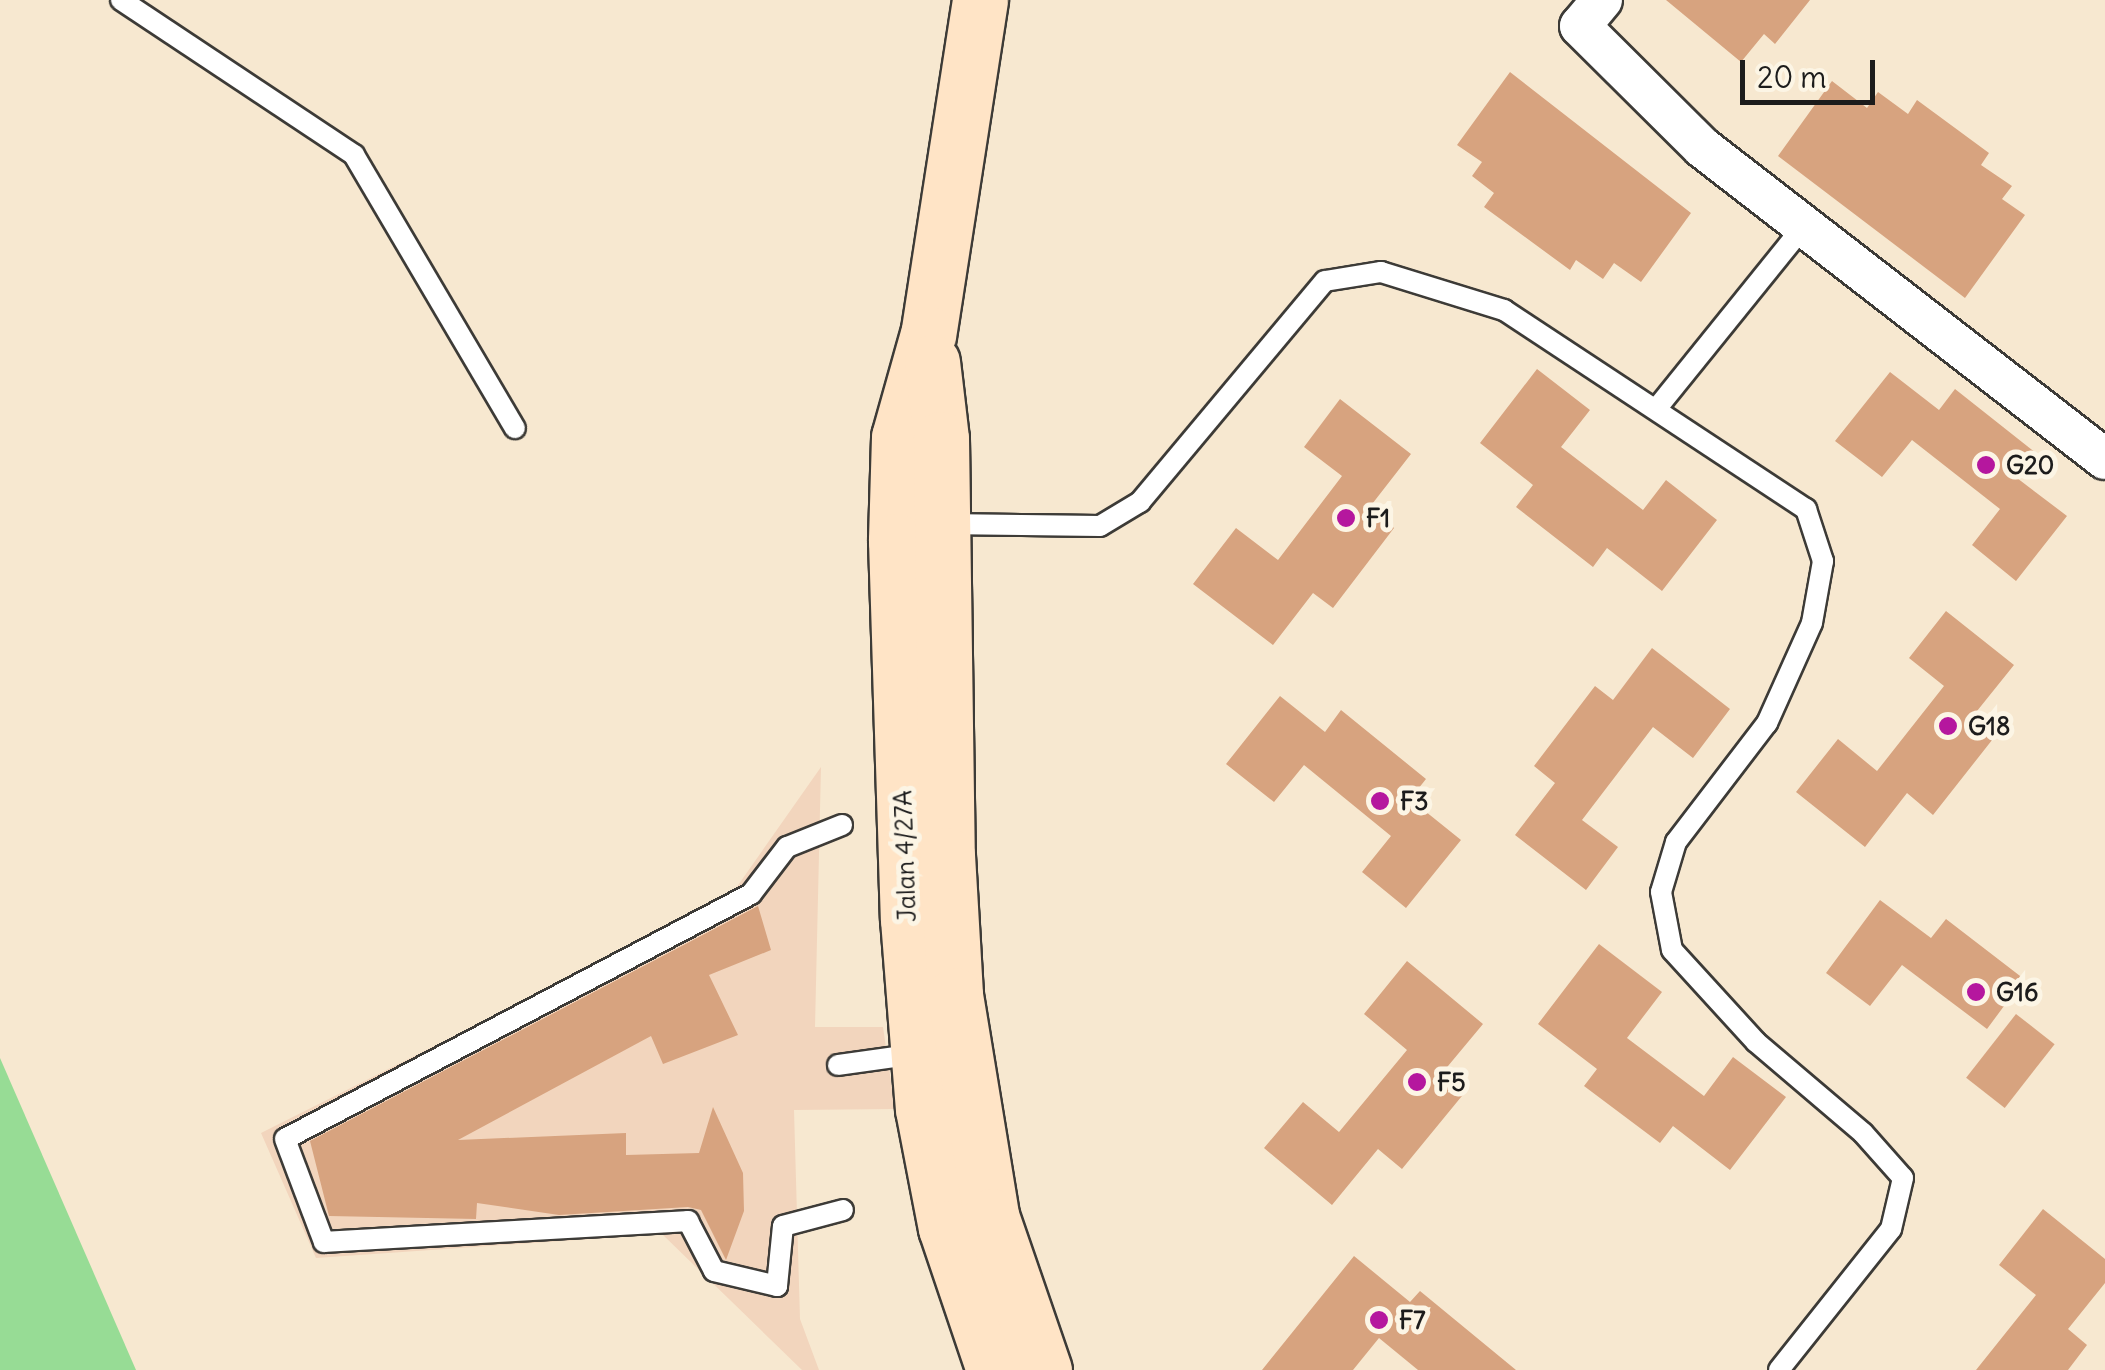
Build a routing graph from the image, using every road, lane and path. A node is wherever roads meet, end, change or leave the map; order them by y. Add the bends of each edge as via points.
1 (121, 0) edge
2 (980, 0) edge
3 (1602, 0) edge
4 (1804, 226) junction
5 (928, 334) junction
6 (1658, 408) junction
7 (515, 428) dead end
8 (2105, 459) edge
9 (940, 524) junction
10 (842, 826) dead end
11 (940, 1053) junction
12 (838, 1064) dead end
13 (843, 1210) dead end
14 (994, 1370) edge
15 (1044, 1370) edge
16 (1778, 1370) edge

1 - 7 lane via 354,155
2 - 5 street, Jalan 4/27A
3 - 4 street via 1580,26 1703,148
4 - 6 lane
4 - 8 street
5 - 9 street, Jalan 4/27A via 941,439
5 - 11 street, Jalan 4/27A via 899,437 896,541
6 - 9 lane via 1504,310 1381,272 1325,281 1140,502 1100,526
6 - 16 lane via 1806,509 1823,561 1812,623 1767,723 1676,842 1660,892 1672,950 1756,1042 1862,1133 1903,1178 1892,1229
9 - 11 street, Jalan 4/27A via 949,924
10 - 13 lane via 787,847 751,894 285,1139 324,1242 688,1220 714,1271 778,1286 783,1226
11 - 12 lane
11 - 14 street, Jalan 4/27A via 946,1228
11 - 15 street, Jalan 4/27A

